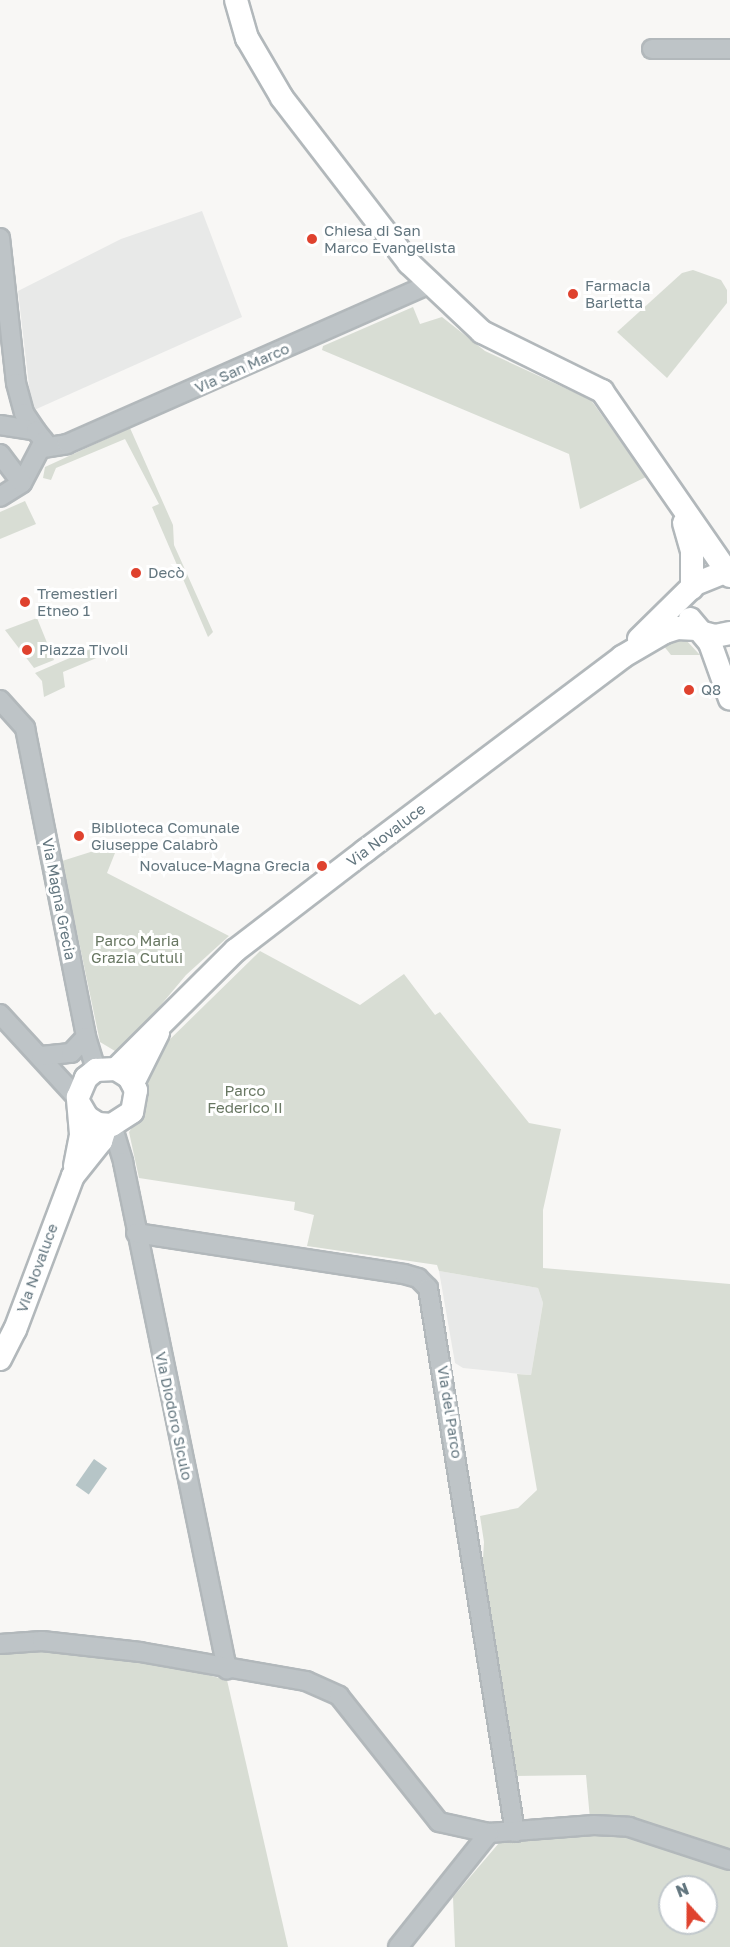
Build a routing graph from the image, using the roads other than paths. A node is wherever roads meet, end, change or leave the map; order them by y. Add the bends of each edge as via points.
1 (236, 0) edge
2 (652, 49) dead end
3 (730, 49) edge
4 (0, 238) edge
5 (428, 285) junction
6 (16, 383) junction
7 (0, 420) edge
8 (0, 425) edge
9 (36, 431) junction
10 (49, 448) junction
11 (0, 454) edge
12 (22, 483) junction
13 (0, 497) edge
14 (678, 504) junction
15 (705, 545) junction
16 (730, 549) edge
17 (727, 574) edge
18 (691, 589) junction
19 (700, 631) junction
20 (730, 633) edge
21 (622, 657) junction
22 (730, 699) edge
23 (0, 700) edge
24 (0, 1014) edge
25 (86, 1037) junction
26 (41, 1056) junction
27 (108, 1075) junction
28 (62, 1078) junction
29 (79, 1102) junction
30 (115, 1123) junction
31 (73, 1176) junction
32 (136, 1233) junction
33 (0, 1359) edge
34 (0, 1644) edge
35 (227, 1669) junction
36 (515, 1832) junction
37 (489, 1833) junction
38 (730, 1860) edge
39 (398, 1947) edge

1 - 5 main road via 248,38 282,98
2 - 3 street
4 - 6 street
5 - 10 street, Via San Marco
5 - 14 main road via 482,332 602,391 634,432
6 - 7 street via 11,409
6 - 9 street via 24,413
8 - 9 street
9 - 10 street
10 - 12 street
11 - 12 street
12 - 13 street
14 - 15 main road
14 - 18 main road via 690,544
15 - 16 main road
15 - 17 main road
17 - 18 main road via 702,579
18 - 19 main road via 688,615
18 - 21 main road
19 - 20 main road via 715,636
19 - 21 main road via 677,628 665,632
19 - 22 main road
21 - 27 main road, Via Novaluce via 236,950
23 - 25 street, Via Magna Grecia via 25,728
24 - 26 street
25 - 26 street via 71,1053
25 - 27 street, Via Magna Grecia
26 - 28 street
27 - 28 street
27 - 29 main road
27 - 30 main road via 135,1105
28 - 29 street
29 - 30 main road via 87,1117
29 - 31 main road via 80,1143
30 - 31 main road
30 - 32 street, Via Diodoro Siculo
31 - 33 main road, Via Novaluce via 15,1330
32 - 35 street, Via Diodoro Siculo
32 - 36 street, Via del Parco via 404,1274 418,1278 428,1288
34 - 35 street via 42,1641 140,1652
35 - 37 street via 296,1679 339,1696 439,1822
36 - 37 street
36 - 38 street via 594,1825 629,1827
37 - 39 street

